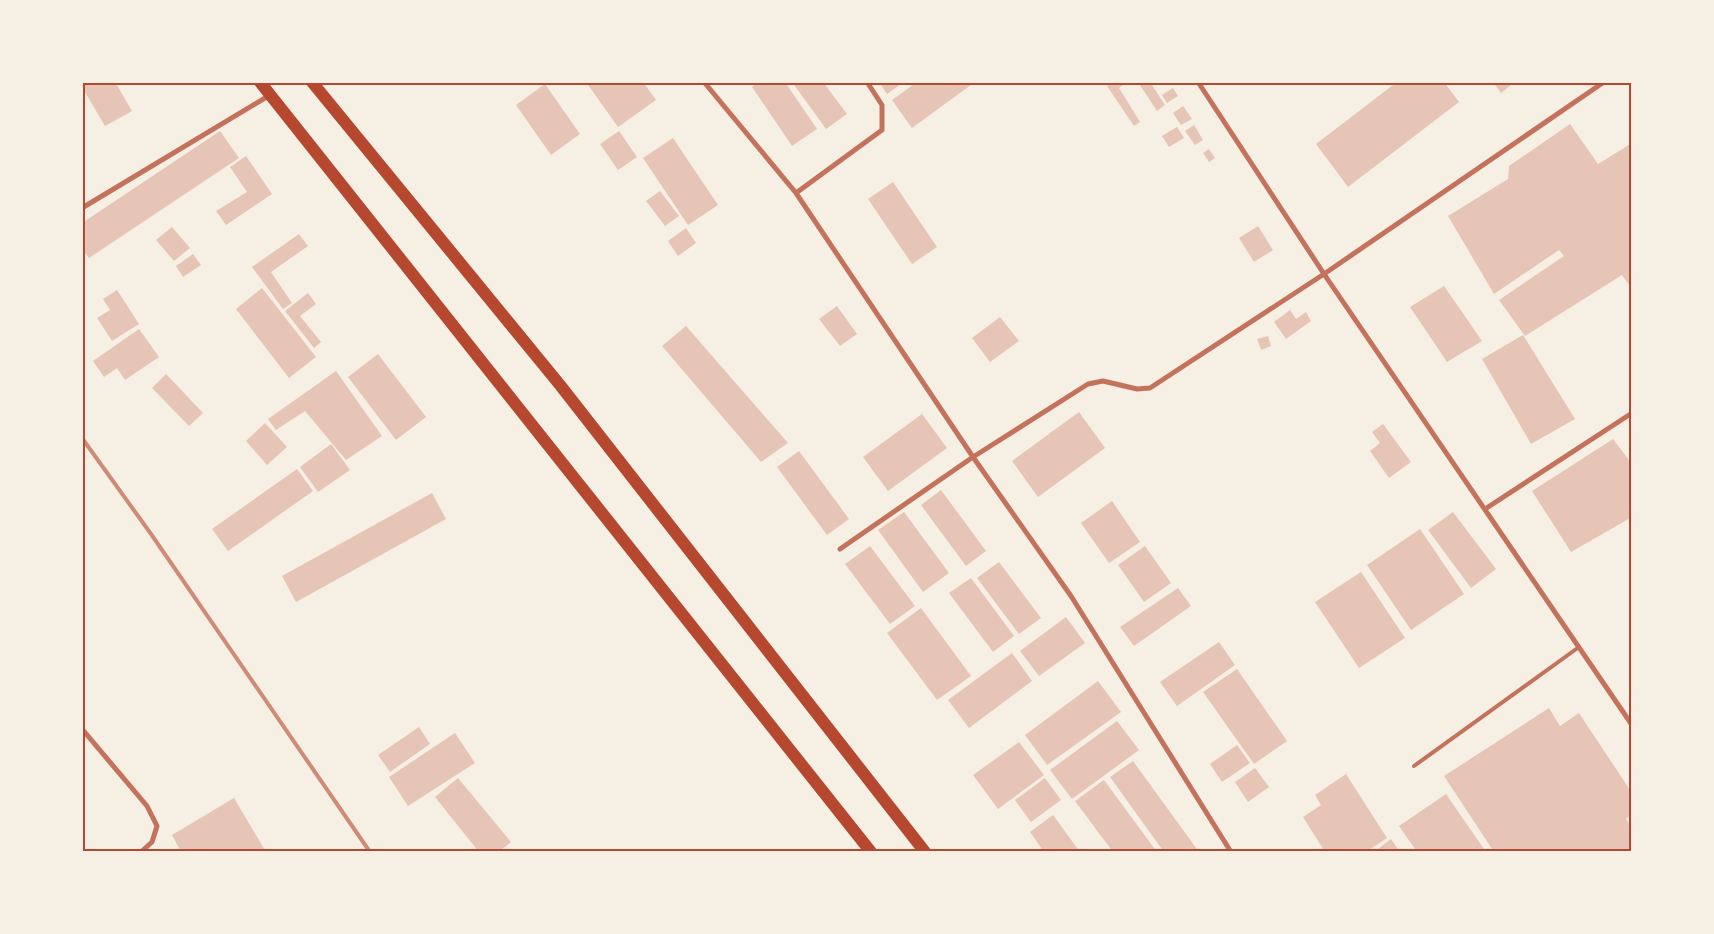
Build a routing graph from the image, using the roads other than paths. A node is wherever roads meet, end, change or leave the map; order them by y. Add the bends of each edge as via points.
1 (260, 82) edge
2 (312, 82) edge
3 (704, 82) edge
4 (866, 82) edge
5 (1198, 82) edge
6 (1604, 82) edge
7 (270, 95) junction
8 (796, 193) junction
9 (82, 208) edge
10 (1324, 274) junction
11 (1632, 413) edge
12 (973, 456) junction
13 (1485, 509) junction
14 (840, 549) dead end
15 (1579, 648) junction
16 (1632, 725) edge
17 (82, 729) edge
18 (1414, 766) dead end
19 (141, 852) edge
20 (871, 852) edge
21 (925, 852) edge
22 (1231, 852) edge

1 - 7 main road
2 - 21 main road via 560,386
3 - 8 street
4 - 8 street via 882,105 882,130
5 - 10 street
6 - 10 street
7 - 9 street
7 - 20 main road
8 - 12 street
10 - 12 street via 1150,388 1137,390 1103,381 1088,384
10 - 13 street
11 - 13 street
12 - 14 street
12 - 22 street via 1072,596
13 - 15 street
15 - 16 street
15 - 18 lane
17 - 19 street via 147,806 157,826 152,842

